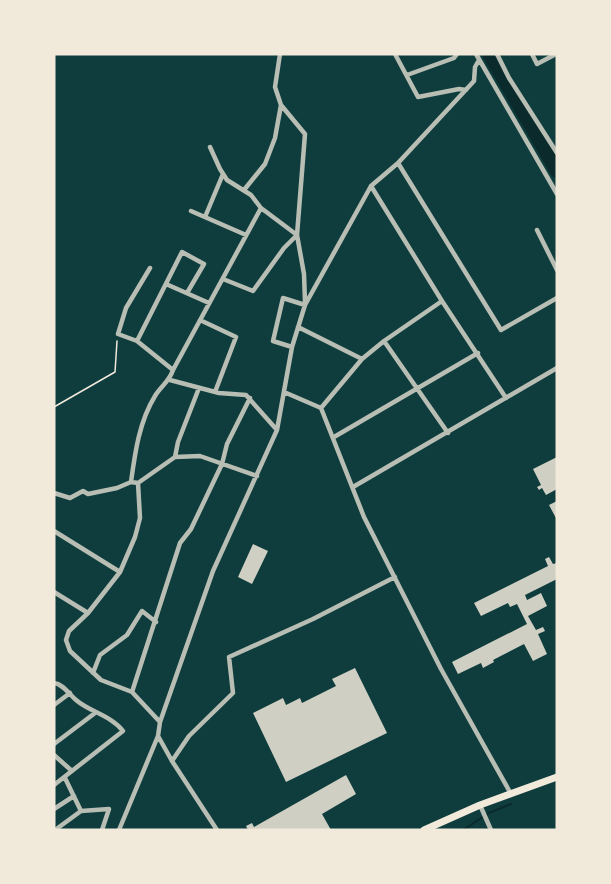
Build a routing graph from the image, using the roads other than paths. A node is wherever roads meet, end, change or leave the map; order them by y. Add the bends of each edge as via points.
1 (280, 54) edge
2 (395, 54) edge
3 (457, 54) edge
4 (476, 54) edge
5 (497, 54) edge
6 (532, 54) edge
7 (556, 54) edge
8 (479, 60) junction
9 (408, 75) junction
10 (466, 90) junction
11 (281, 105) junction
12 (210, 147) dead end
13 (557, 153) edge
14 (398, 163) junction
15 (223, 174) junction
16 (371, 186) junction
17 (244, 190) junction
18 (557, 194) edge
19 (261, 208) junction
20 (190, 211) dead end
21 (205, 217) junction
22 (537, 230) dead end
23 (246, 235) junction
24 (297, 235) junction
25 (150, 268) dead end
26 (557, 270) edge
27 (223, 279) junction
28 (166, 284) junction
29 (187, 293) junction
30 (557, 298) edge
31 (441, 301) junction
32 (209, 303) junction
33 (305, 305) junction
34 (200, 320) junction
35 (298, 327) junction
36 (384, 340) junction
37 (137, 341) junction
38 (292, 347) junction
39 (478, 353) junction
40 (362, 359) junction
41 (557, 368) edge
42 (173, 370) junction
43 (170, 380) junction
44 (199, 388) junction
45 (417, 390) junction
46 (215, 392) junction
47 (284, 392) junction
48 (250, 398) junction
49 (506, 398) junction
50 (321, 408) junction
51 (277, 430) junction
52 (448, 433) junction
53 (334, 437) junction
54 (175, 457) junction
55 (222, 464) junction
56 (257, 476) junction
57 (131, 482) junction
58 (138, 483) junction
59 (353, 487) junction
60 (54, 493) edge
61 (54, 531) edge
62 (120, 572) junction
63 (395, 578) junction
64 (54, 592) edge
65 (88, 613) junction
66 (156, 622) junction
67 (93, 673) junction
68 (54, 683) edge
69 (132, 692) junction
70 (70, 693) junction
71 (54, 705) edge
72 (95, 713) junction
73 (160, 722) junction
74 (158, 736) junction
75 (54, 744) edge
76 (54, 755) edge
77 (172, 761) junction
78 (72, 771) junction
79 (557, 777) edge
80 (65, 778) junction
81 (54, 785) edge
82 (511, 794) junction
83 (74, 796) junction
84 (480, 805) junction
85 (54, 809) edge
86 (81, 812) junction
87 (55, 830) edge
88 (102, 830) edge
89 (119, 830) edge
90 (217, 830) edge
91 (424, 830) edge
92 (491, 830) edge

1 - 11 street via 275,87
2 - 9 street
3 - 9 street
4 - 8 street
5 - 13 street
6 - 7 street via 537,64
8 - 10 street via 474,81
8 - 18 street
9 - 10 street via 418,97
10 - 14 street
11 - 17 street via 265,164
11 - 24 street via 304,134
12 - 15 street
14 - 16 street
14 - 30 street via 501,330
15 - 17 street
15 - 21 street
16 - 31 street
16 - 33 street
17 - 19 street
19 - 23 street
19 - 24 street
20 - 21 street
21 - 23 street
22 - 26 street
23 - 27 street
24 - 27 street via 253,291
24 - 33 street
25 - 37 street via 126,308 118,334
27 - 32 street
28 - 29 street
28 - 29 street via 182,252 204,264
28 - 37 street
29 - 32 street
31 - 36 street
31 - 39 street
32 - 34 street
33 - 35 street
33 - 38 street via 283,298 273,340
34 - 42 street
34 - 46 street via 236,337
35 - 38 street
35 - 40 street
36 - 40 street
36 - 45 street
37 - 42 street
38 - 47 street
39 - 45 street
39 - 49 street
40 - 50 street
41 - 49 street
42 - 43 street
43 - 44 street
43 - 57 street via 155,396 144,420
44 - 46 street
44 - 54 street
45 - 52 street
45 - 53 street
46 - 48 street
47 - 50 street
47 - 51 street
48 - 51 street
48 - 55 street via 227,444
49 - 52 street
50 - 53 street
51 - 56 street
52 - 59 street
53 - 59 street
54 - 55 street via 200,456
54 - 58 street
55 - 56 street
55 - 66 street via 191,529 180,543
56 - 73 street via 213,571
57 - 58 street
57 - 60 street via 88,494 83,491 70,498
58 - 62 street via 140,518
59 - 63 street
61 - 62 street
62 - 65 street
63 - 77 street via 229,657 233,693 189,736
63 - 82 street
64 - 65 street
65 - 67 street via 69,631 66,640 70,651
66 - 67 street via 142,611 128,635 100,655
66 - 69 street
67 - 69 street
68 - 70 street
69 - 73 street
70 - 71 street
70 - 72 street
72 - 75 street
72 - 78 street via 117,723 123,731
73 - 74 street
74 - 77 street
74 - 89 street
76 - 78 street
77 - 90 street
78 - 80 street
79 - 82 main road
80 - 81 street
80 - 83 street
82 - 84 main road
83 - 85 street
83 - 86 street
84 - 91 main road
84 - 92 street
86 - 87 street
86 - 88 street via 109,809

